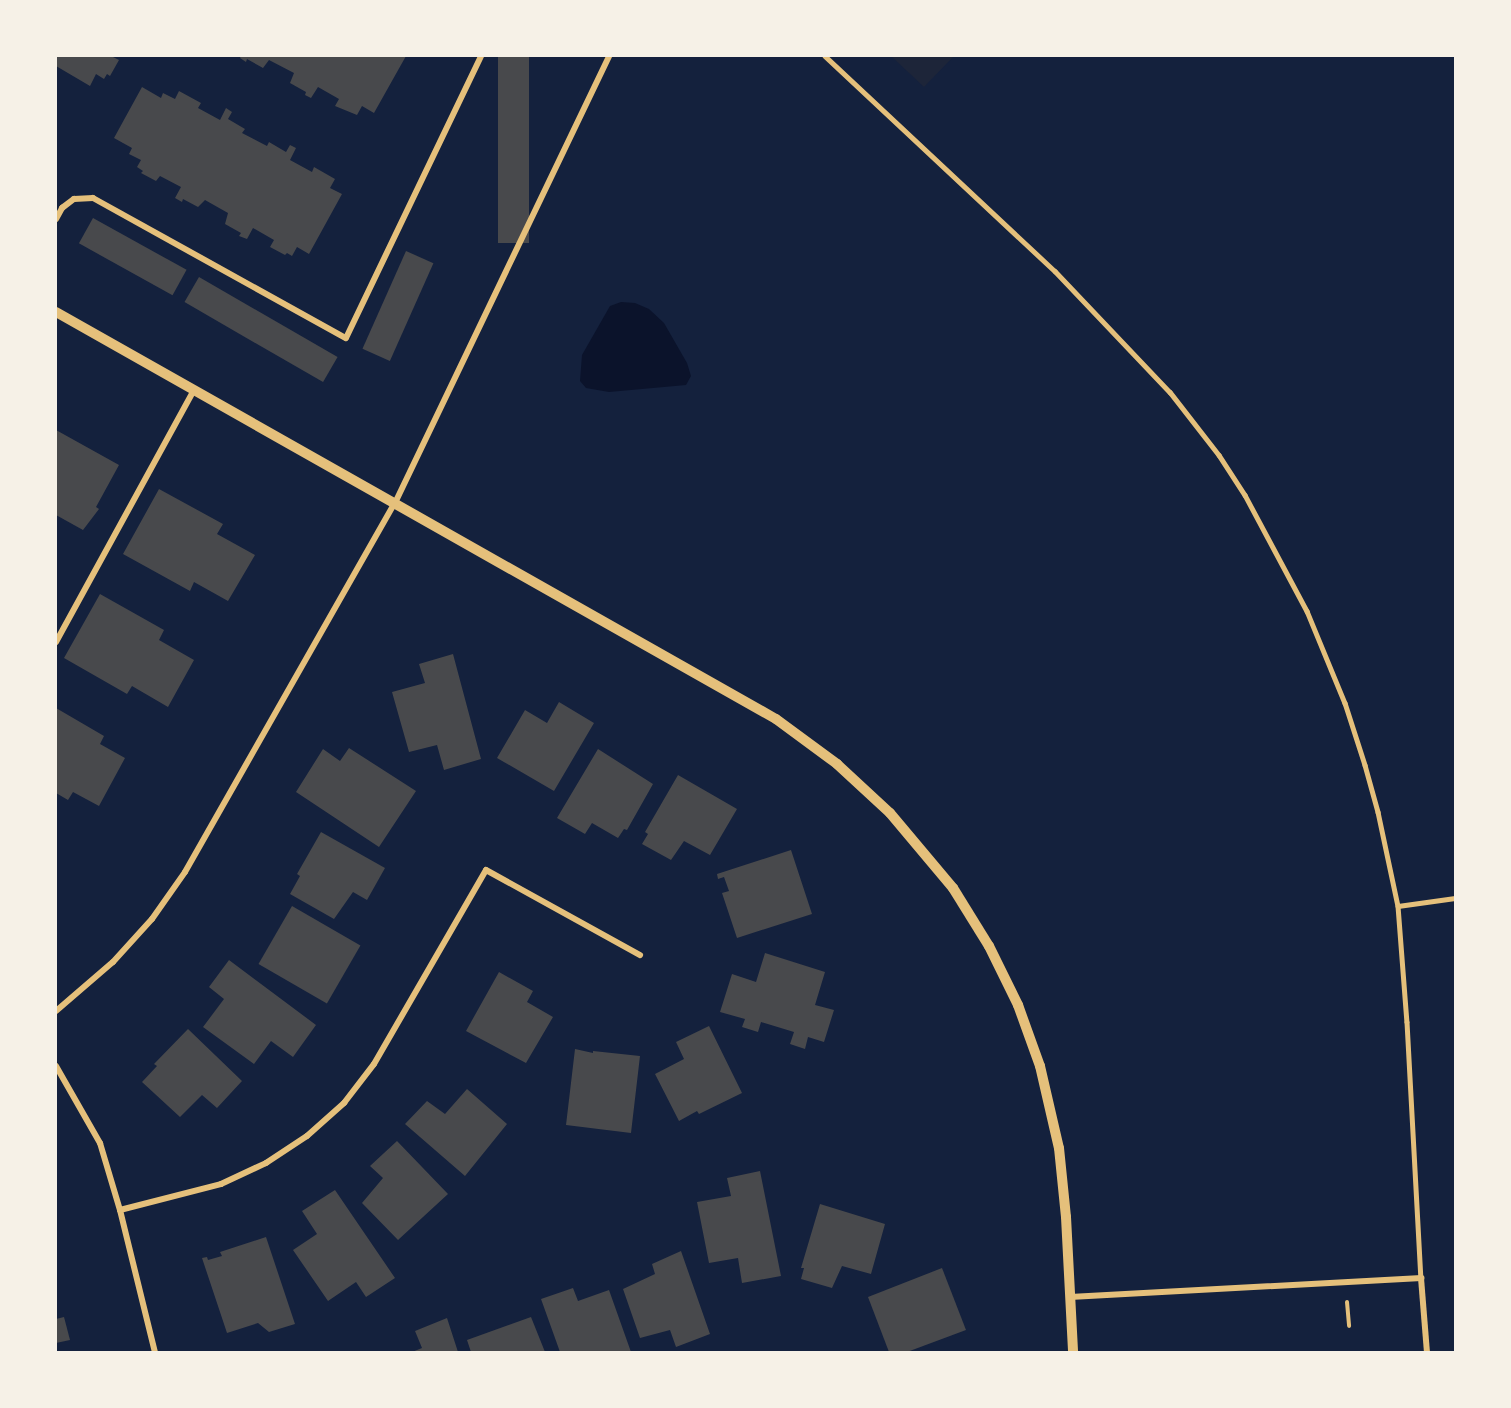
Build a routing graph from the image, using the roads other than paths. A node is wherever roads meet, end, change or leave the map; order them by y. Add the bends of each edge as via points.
1 (481, 56) edge
2 (609, 56) edge
3 (825, 56) edge
4 (56, 219) edge
5 (56, 312) edge
6 (194, 390) junction
7 (395, 503) junction
8 (56, 642) edge
9 (1455, 898) edge
10 (1398, 906) junction
11 (640, 955) dead end
12 (56, 1011) edge
13 (56, 1066) edge
14 (120, 1210) junction
15 (1422, 1278) junction
16 (1070, 1297) junction
17 (155, 1353) edge
18 (1073, 1353) edge
19 (1427, 1353) edge

1 - 4 street via 346,338 93,198 75,199 62,208
2 - 7 street
3 - 10 lane via 1080,296 1170,392 1219,455 1287,571 1325,652 1376,803
5 - 6 street
6 - 7 street
6 - 8 street
7 - 12 street via 186,872 152,919 113,962
7 - 16 street via 776,719 837,764 911,835 967,909 996,958 1028,1030 1057,1140
9 - 10 lane
10 - 15 lane
11 - 14 street via 486,870 374,1064 344,1103 307,1136 266,1163 221,1184
13 - 14 street via 100,1143
14 - 17 street
15 - 16 street
15 - 19 street
16 - 18 street

